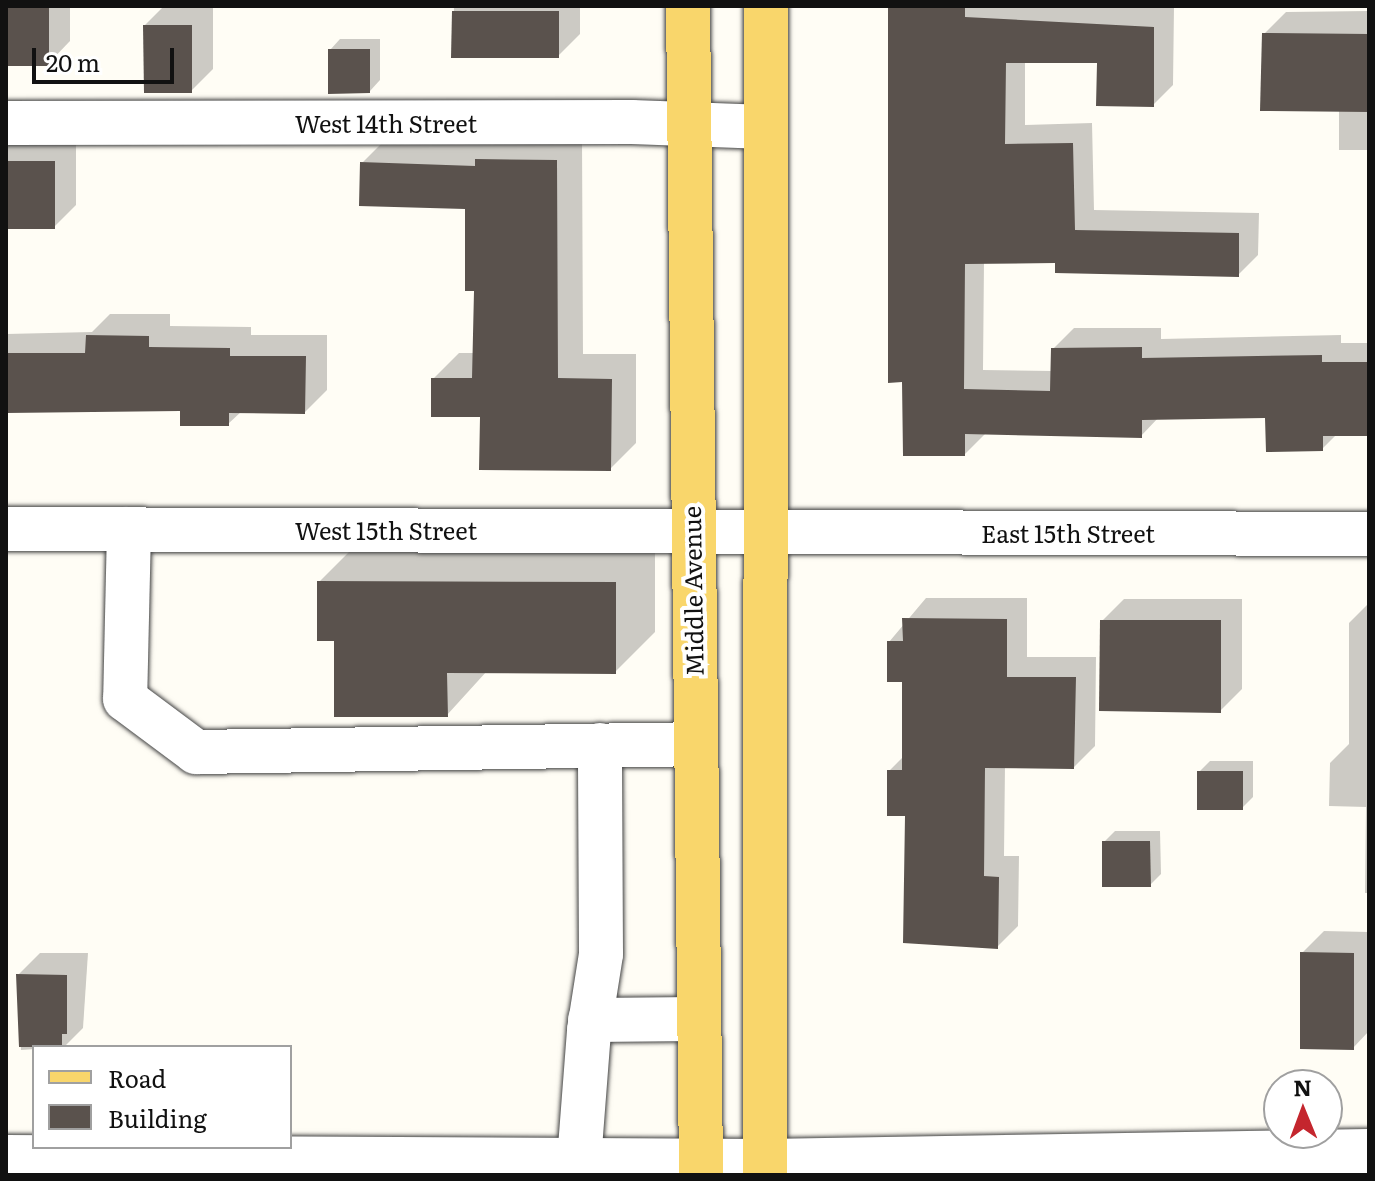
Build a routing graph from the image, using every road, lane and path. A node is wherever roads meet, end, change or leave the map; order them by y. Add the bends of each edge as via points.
1 (688, 6) edge
2 (766, 6) edge
3 (6, 123) edge
4 (687, 124) junction
5 (766, 127) junction
6 (6, 529) edge
7 (129, 529) junction
8 (691, 531) junction
9 (767, 532) junction
10 (1369, 534) edge
11 (694, 744) junction
12 (600, 745) junction
13 (699, 1019) junction
14 (590, 1020) junction
15 (1369, 1151) edge
16 (6, 1157) edge
17 (579, 1161) junction
18 (702, 1168) edge
19 (765, 1168) edge

1 - 4 main road, Middle Avenue
2 - 5 main road
3 - 4 street, West 14th Street
4 - 5 street, West 14th Street
4 - 8 main road, Middle Avenue
5 - 9 main road
6 - 7 street, West 15th Street
7 - 8 street, West 15th Street
7 - 12 street via 125,699 196,752
8 - 9 street, West 15th Street
8 - 11 main road, Middle Avenue
9 - 10 street, East 15th Street
9 - 19 main road
11 - 12 street
11 - 13 main road, Middle Avenue
12 - 14 street via 601,954
13 - 14 street
13 - 18 main road, Middle Avenue
14 - 17 street
15 - 19 street
16 - 17 street
17 - 18 street
18 - 19 street

